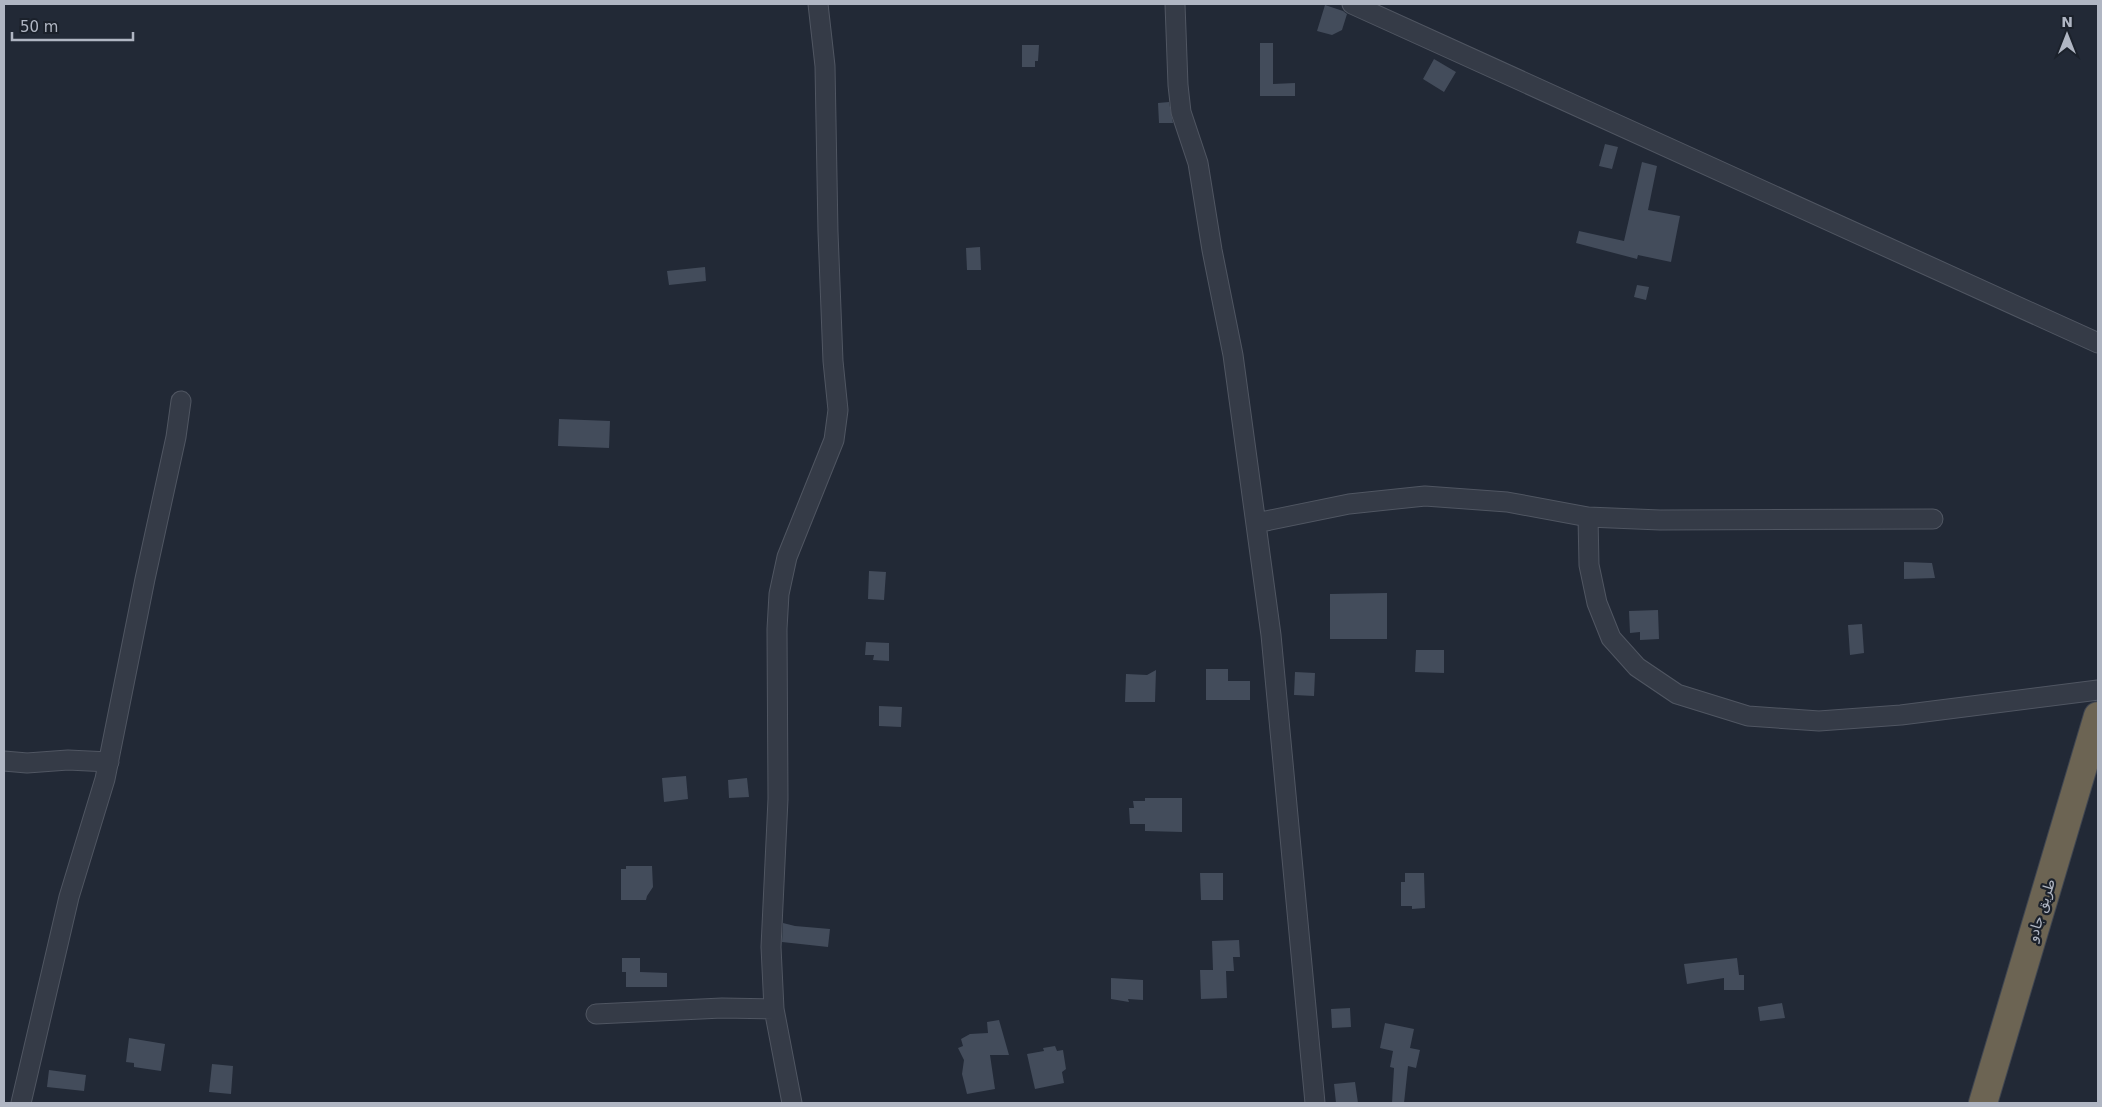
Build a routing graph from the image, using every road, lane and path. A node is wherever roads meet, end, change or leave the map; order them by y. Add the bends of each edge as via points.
1 (818, 4) edge
2 (1174, 4) edge
3 (1352, 4) edge
4 (2098, 343) edge
5 (181, 401) dead end
6 (1588, 518) junction
7 (1933, 518) dead end
8 (1256, 523) junction
9 (2098, 690) edge
10 (2098, 716) edge
11 (4, 761) edge
12 (109, 762) junction
13 (2091, 768) edge
14 (774, 1009) junction
15 (596, 1014) dead end
16 (21, 1103) edge
17 (792, 1103) edge
18 (1315, 1103) edge
19 (1984, 1103) edge

1 - 14 street via 826,66 828,232 838,410 834,440 787,557 779,594 778,800 771,947
2 - 8 street via 1181,112 1198,163 1233,354
3 - 4 street
5 - 12 street
6 - 7 street
6 - 8 street via 1507,502 1425,496 1349,504
6 - 9 street via 1589,565 1596,604 1611,638 1637,667 1677,694 1748,716 1818,721 1901,715
8 - 18 street via 1271,635
10 - 13 highway, طريق جادو
11 - 12 street
12 - 16 street via 69,896
13 - 19 highway, طريق جادو
14 - 15 street
14 - 17 street

